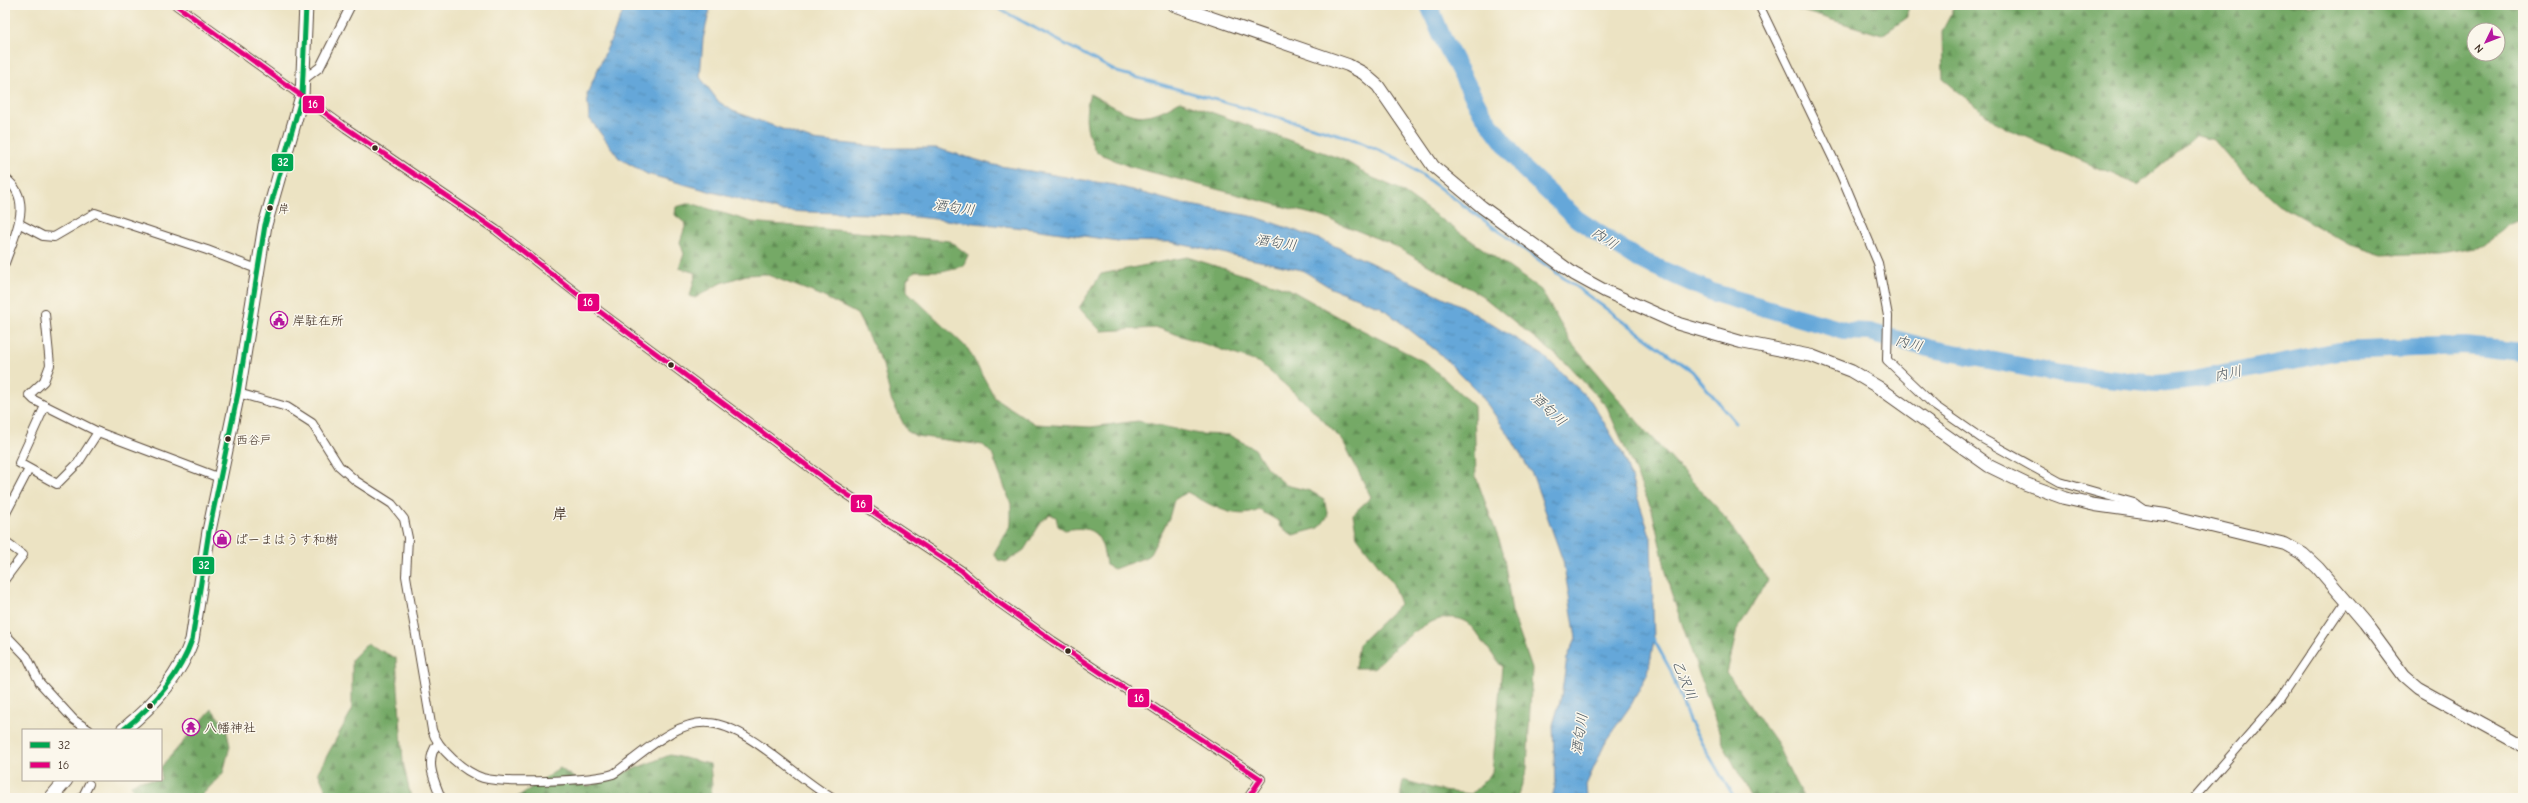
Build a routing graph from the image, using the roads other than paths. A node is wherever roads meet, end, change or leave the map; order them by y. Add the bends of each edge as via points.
1 (176, 5) edge
2 (306, 5) edge
3 (351, 5) edge
4 (1174, 5) edge
5 (1759, 5) edge
6 (304, 80) junction
7 (302, 96) junction
8 (5, 178) edge
9 (20, 224) junction
10 (5, 263) edge
11 (257, 270) junction
12 (45, 314) dead end
13 (238, 393) junction
14 (45, 406) junction
15 (98, 432) junction
16 (29, 469) junction
17 (220, 478) junction
18 (2147, 512) junction
19 (5, 515) edge
20 (5, 542) edge
21 (5, 579) edge
22 (2346, 601) junction
23 (5, 634) edge
24 (88, 729) edge
25 (124, 729) edge
26 (438, 743) junction
27 (2523, 746) edge
28 (65, 781) edge
29 (89, 784) dead end
30 (51, 798) edge
31 (82, 798) edge
32 (440, 798) edge
33 (832, 798) edge
34 (1249, 798) edge
35 (2194, 798) edge

1 - 7 street
2 - 6 main road
3 - 6 street via 320,67
4 - 18 street via 1348,65 1363,73 1378,86 1433,166 1482,207 1535,246 1574,274 1605,291 1673,321 1706,332 1812,356 1851,371 1878,387 1989,466 2026,484 2064,498
5 - 18 street via 1841,175 1876,257 1883,281 1888,316 1887,360 1936,406 1981,438 2060,482 2134,503
6 - 7 main road
7 - 11 main road via 275,183
7 - 34 street via 496,230 599,311 833,485 962,571 994,599 1053,641 1261,779
8 - 9 street via 16,192 22,211
9 - 10 street
9 - 11 street via 43,236 54,237 95,213 207,250
11 - 13 main road
12 - 14 street via 50,365 44,381 29,395
13 - 17 main road
13 - 26 street via 287,407 312,424 339,466 356,481 392,504 404,519 408,538 406,576 430,722
14 - 15 street
14 - 16 street via 19,463
15 - 16 street via 78,463 57,484
15 - 17 street
16 - 19 street
17 - 25 main road via 209,531 196,622 186,657 161,695
18 - 22 street via 2187,519 2284,544 2303,554
20 - 21 street via 23,555
22 - 27 street via 2404,676 2418,688
22 - 35 street via 2280,699
23 - 24 street via 28,657 40,683 74,720
26 - 32 street via 433,749 430,766
26 - 33 street via 464,767 484,778 504,781 593,779 614,774 652,744 696,722 711,723 731,728
28 - 30 main road
29 - 31 street

